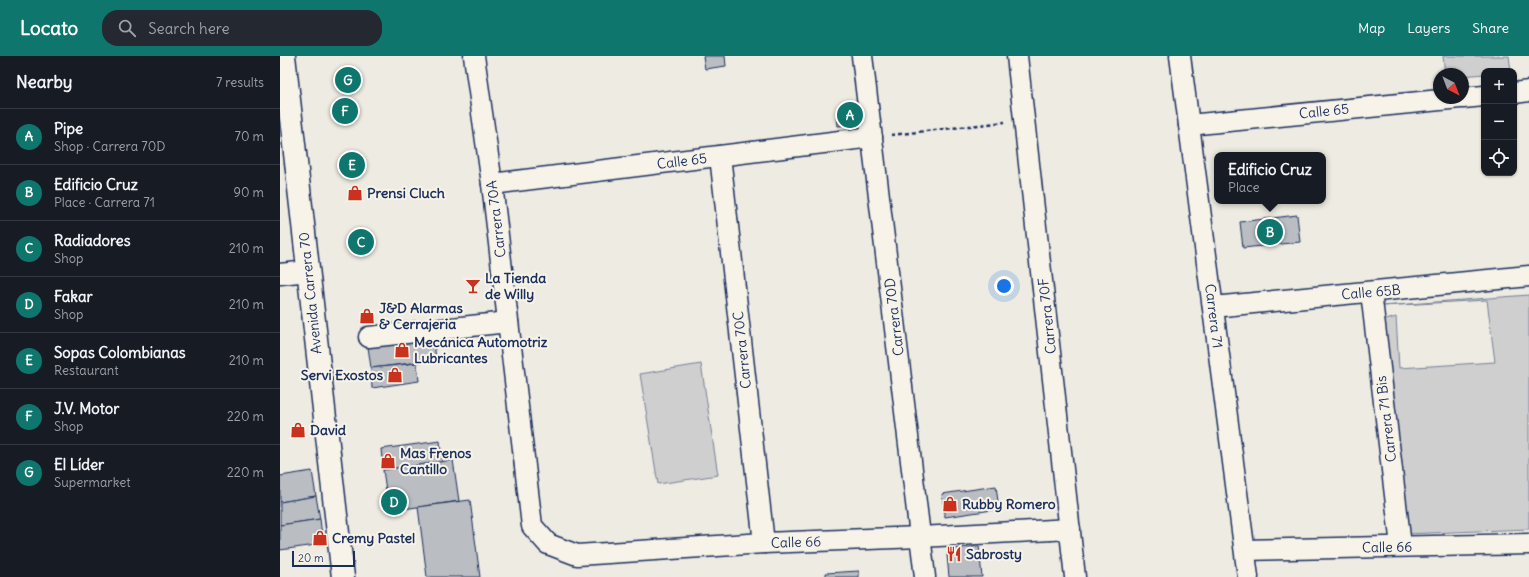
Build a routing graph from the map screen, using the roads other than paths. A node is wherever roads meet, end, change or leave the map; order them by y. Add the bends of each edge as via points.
1 (284, 56) edge
2 (474, 56) edge
3 (862, 56) edge
4 (1017, 56) edge
5 (1180, 56) edge
6 (1529, 91) edge
7 (1517, 93) edge
8 (1481, 96) edge
9 (1469, 97) edge
10 (1433, 101) edge
11 (1189, 125) junction
12 (872, 137) junction
13 (720, 156) junction
14 (492, 184) junction
15 (308, 271) junction
16 (280, 274) edge
17 (1529, 276) edge
18 (1371, 292) junction
19 (1213, 307) junction
20 (508, 322) junction
21 (369, 337) dead end
22 (532, 526) joint
23 (1070, 529) junction
24 (920, 537) junction
25 (764, 543) junction
26 (1529, 544) edge
27 (1401, 546) junction
28 (1245, 550) junction
29 (343, 577) edge
30 (925, 577) edge
31 (1075, 577) edge
32 (1248, 577) edge

1 - 15 main road, Avenida Carrera 70
2 - 14 street, Carrera 70A
3 - 12 street, Carrera 70D
4 - 23 street, Carrera 70F
5 - 11 street, Carrera 71
6 - 7 street
8 - 9 street
10 - 11 street, Calle 65
11 - 19 street, Carrera 71
12 - 13 street, Calle 65
12 - 24 street, Carrera 70D
13 - 14 street, Calle 65
13 - 25 street, Carrera 70C
14 - 20 street, Carrera 70A
15 - 16 street
15 - 29 main road, Avenida Carrera 70
17 - 18 street, Calle 65B
18 - 19 street, Calle 65B
18 - 27 street, Carrera 71 Bis
19 - 28 street, Carrera 71
20 - 21 street
20 - 22 street, Carrera 70A
22 - 25 street, Calle 66 via 548,544 577,555
23 - 24 street, Calle 66
23 - 31 street, Carrera 70F
24 - 25 street, Calle 66
24 - 30 street, Carrera 70D
26 - 27 street, Calle 66
27 - 28 street, Calle 66
28 - 32 street, Carrera 71

